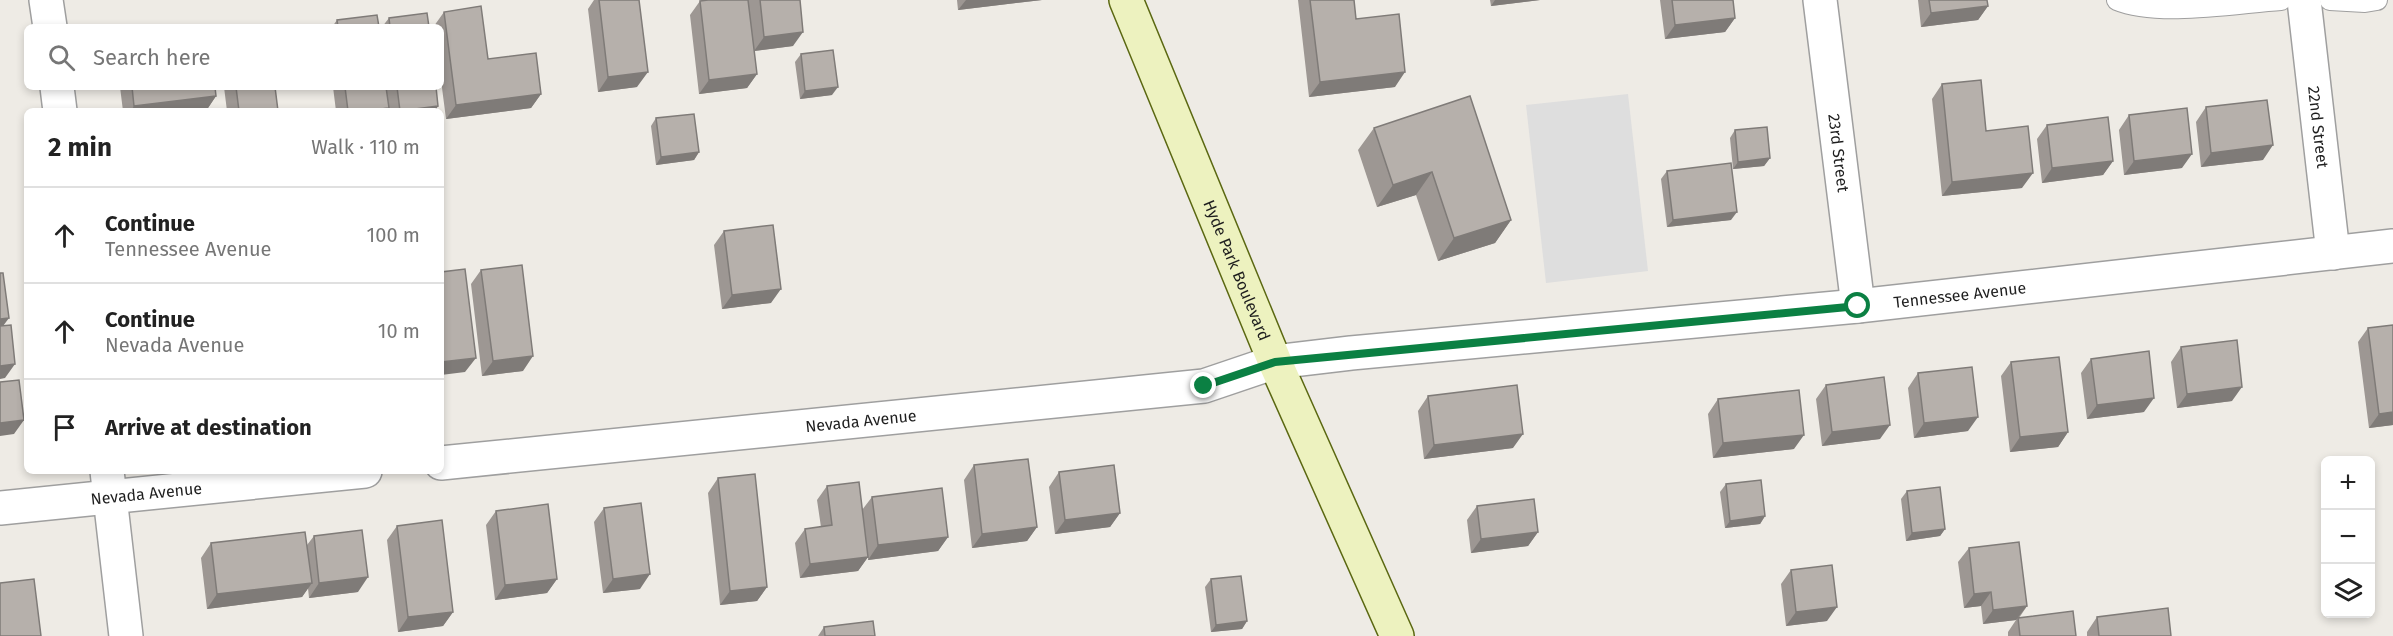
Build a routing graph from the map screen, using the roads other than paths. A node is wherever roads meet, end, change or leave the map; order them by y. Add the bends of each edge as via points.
1 (46, 0) edge
2 (1126, 0) edge
3 (1820, 0) edge
4 (2117, 0) edge
5 (2281, 0) edge
6 (2304, 0) edge
7 (2330, 0) edge
8 (2377, 0) edge
9 (50, 24) edge
10 (57, 90) edge
11 (60, 108) edge
12 (2393, 246) edge
13 (2333, 253) junction
14 (1858, 306) junction
15 (1275, 362) junction
16 (444, 463) edge
17 (305, 474) edge
18 (108, 484) edge
19 (0, 508) edge
20 (126, 636) edge
21 (1397, 636) edge

1 - 9 street
2 - 15 main road, Hyde Park Boulevard
3 - 14 street, 23rd Street
4 - 5 lane via 2130,6 2174,9
6 - 13 street, 22nd Street
7 - 8 lane
10 - 11 street
12 - 13 street, Tennessee Avenue
13 - 14 street, Tennessee Avenue
14 - 15 street, Tennessee Avenue
15 - 16 street, Nevada Avenue via 1204,386
15 - 21 main road, Hyde Park Boulevard
17 - 18 street, Nevada Avenue
18 - 19 street, Nevada Avenue
18 - 20 street

